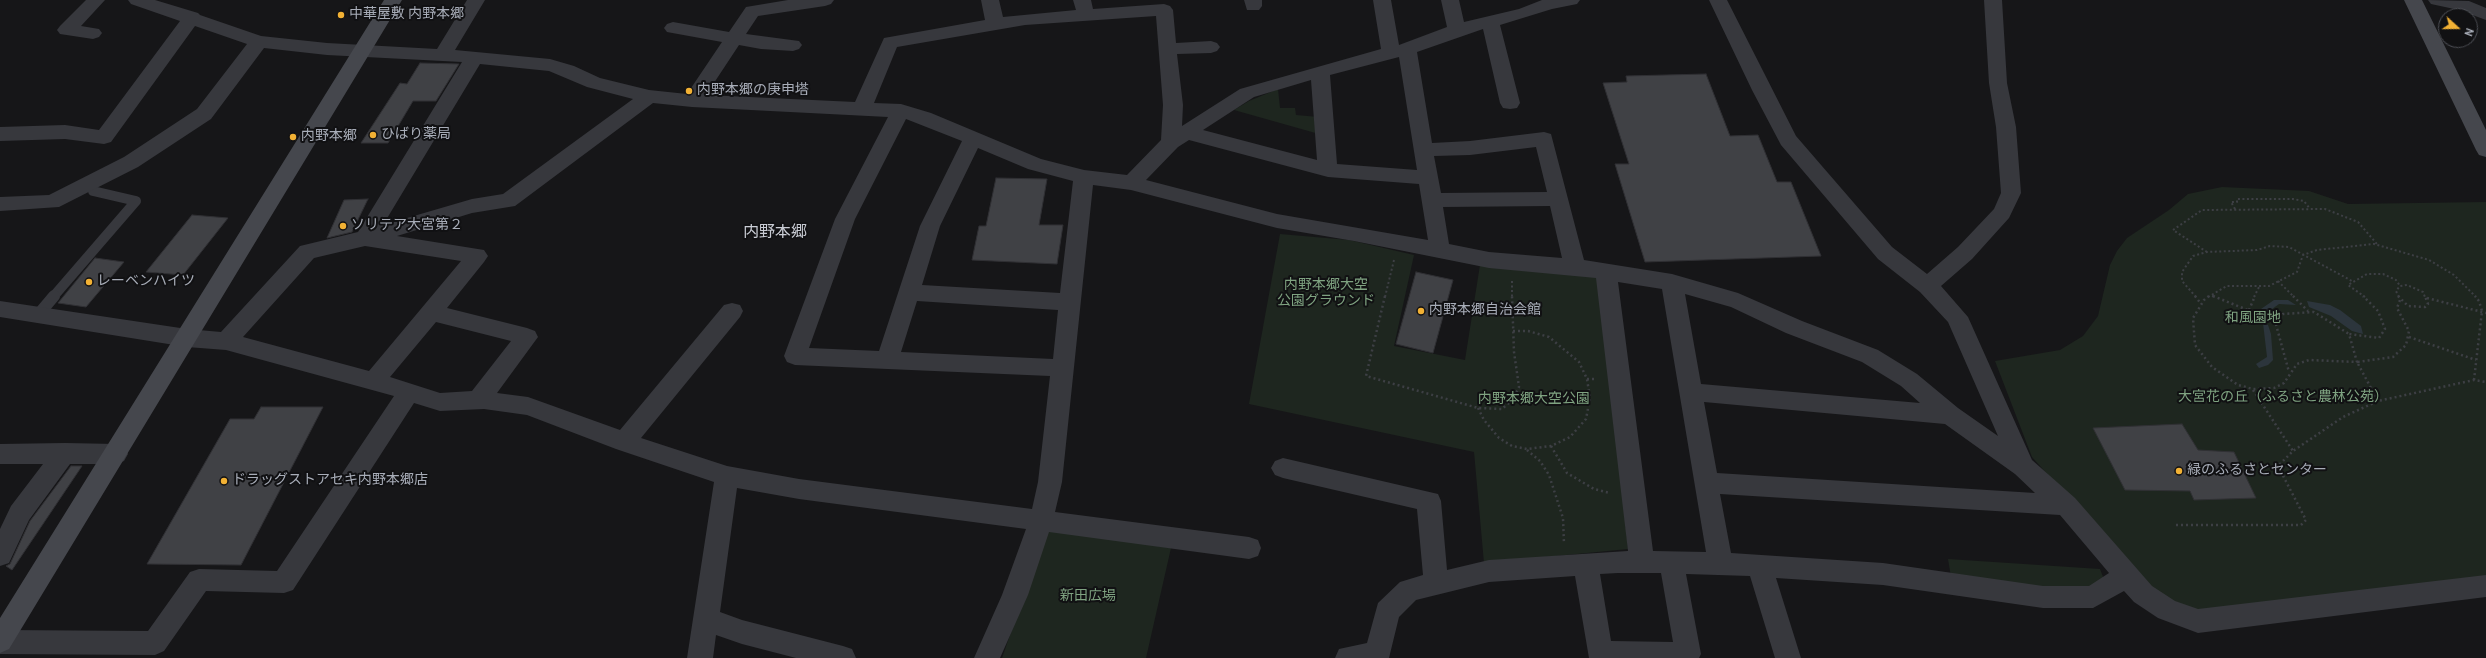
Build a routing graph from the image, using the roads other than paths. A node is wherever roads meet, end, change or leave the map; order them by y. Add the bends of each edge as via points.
1 (96, 0) edge
2 (137, 0) edge
3 (393, 0) edge
4 (476, 0) edge
5 (825, 0) edge
6 (990, 0) edge
7 (1382, 0) edge
8 (1450, 0) edge
9 (1571, 0) edge
10 (1718, 0) edge
11 (1994, 0) edge
12 (2413, 0) edge
13 (2436, 0) edge
14 (1168, 5) edge
15 (1523, 6) edge
16 (1084, 7) edge
17 (1052, 8) edge
18 (2486, 14) edge
19 (192, 17) junction
20 (1490, 22) junction
21 (995, 24) junction
22 (673, 28) dead end
23 (1457, 30) junction
24 (93, 33) dead end
25 (734, 39) junction
26 (259, 42) junction
27 (793, 45) dead end
28 (1211, 47) dead end
29 (1167, 49) junction
30 (362, 51) junction
31 (1399, 51) junction
32 (443, 55) junction
33 (475, 57) junction
34 (1320, 71) junction
35 (649, 96) junction
36 (692, 101) junction
37 (1510, 103) dead end
38 (862, 109) junction
39 (901, 111) junction
40 (0, 134) edge
41 (1178, 137) junction
42 (973, 139) junction
43 (1423, 150) junction
44 (2486, 150) edge
45 (1328, 170) junction
46 (1084, 177) junction
47 (1429, 178) junction
48 (1131, 183) junction
49 (93, 191) dead end
50 (1558, 199) junction
51 (1432, 200) junction
52 (8, 204) edge
53 (0, 221) edge
54 (365, 238) junction
55 (1440, 251) junction
56 (1575, 267) junction
57 (1606, 271) junction
58 (1672, 282) junction
59 (1928, 286) junction
60 (909, 292) junction
61 (1070, 302) junction
62 (0, 309) edge
63 (732, 311) dead end
64 (431, 312) junction
65 (38, 315) junction
66 (187, 338) junction
67 (226, 341) junction
68 (886, 360) junction
69 (1062, 368) junction
70 (374, 381) junction
71 (409, 392) junction
72 (1691, 392) junction
73 (478, 401) junction
74 (1950, 415) junction
75 (624, 442) junction
76 (65, 453) junction
77 (0, 454) edge
78 (116, 454) junction
79 (2023, 467) junction
80 (1282, 468) dead end
81 (727, 476) junction
82 (1706, 483) junction
83 (2066, 505) junction
84 (1041, 521) junction
85 (1249, 548) dead end
86 (0, 555) edge
87 (1642, 562) junction
88 (1672, 563) junction
89 (1720, 563) junction
90 (1586, 565) junction
91 (1758, 565) junction
92 (2128, 575) junction
93 (1436, 584) junction
94 (2486, 586) edge
95 (706, 619) junction
96 (0, 641) edge
97 (700, 658) edge
98 (843, 658) edge
99 (987, 658) edge
100 (1348, 658) edge
101 (1788, 658) edge

1 - 24 street via 66,30
2 - 19 street
3 - 30 street
4 - 32 street
5 - 25 street via 752,11
6 - 21 street
7 - 31 street
8 - 23 street
9 - 15 street
10 - 59 street via 1788,140 1885,253
11 - 59 street via 1998,83 2006,127 2011,193 1997,218 1965,253
12 - 44 street
13 - 18 street
14 - 16 street
14 - 29 street
15 - 20 street
16 - 17 street
17 - 21 street
19 - 26 street
19 - 40 street via 104,137 66,132
20 - 23 street
20 - 37 street
21 - 38 street via 890,42
22 - 25 street
23 - 31 street
25 - 27 street
25 - 36 street
26 - 30 street
26 - 52 street via 204,114 131,162 52,202
28 - 29 street
29 - 41 street
30 - 32 street
30 - 66 street
31 - 34 street
31 - 43 street
32 - 33 street
33 - 35 street via 550,65 594,83
33 - 54 street
34 - 41 street via 1247,93
34 - 45 street
35 - 36 street
35 - 54 street via 508,201 472,206 433,216
36 - 38 street
38 - 39 street
39 - 42 street
39 - 68 street via 845,219 795,356
41 - 45 street
41 - 48 street
42 - 46 street via 1035,164
42 - 60 street via 930,226
43 - 47 street
43 - 50 street via 1470,148 1544,139
45 - 47 street
46 - 48 street
46 - 61 street
47 - 51 street
48 - 55 street via 1277,221 1398,241
49 - 65 lane via 136,201
50 - 51 street
50 - 56 street
51 - 55 street
52 - 53 street
54 - 64 street via 477,256
54 - 67 street via 307,252
55 - 56 street via 1512,263
56 - 57 street
57 - 58 street
57 - 87 street
58 - 72 street
58 - 74 street via 1738,301 1794,327 1870,356 1909,380
59 - 79 street via 1957,316
60 - 61 street
60 - 68 street
61 - 69 street
62 - 65 street
63 - 75 street
64 - 70 street
64 - 73 street via 527,337
65 - 66 street
66 - 67 street
66 - 78 street
67 - 70 street
68 - 69 street
69 - 84 street via 1050,482
70 - 71 street
71 - 73 street via 440,402
71 - 96 street via 284,582 199,580 155,643
72 - 74 street
72 - 82 street
73 - 75 street via 528,406
74 - 79 street
75 - 81 street
76 - 77 street
76 - 78 street
76 - 86 street via 20,513
78 - 96 street
79 - 83 street
80 - 93 street via 1429,502
81 - 84 street via 799,489
81 - 95 street
82 - 83 street
82 - 89 street
83 - 92 street
84 - 85 street
84 - 99 street via 1015,595
87 - 88 street
87 - 90 street
88 - 89 street
88 - 90 street via 1688,654 1600,653
89 - 91 street
90 - 93 street via 1489,571
91 - 92 street via 1883,574 2043,597 2093,597
91 - 101 street
92 - 94 street via 2143,594 2167,610 2198,621
93 - 100 street via 1409,590 1387,611 1378,654
95 - 97 street
95 - 98 street via 742,632

